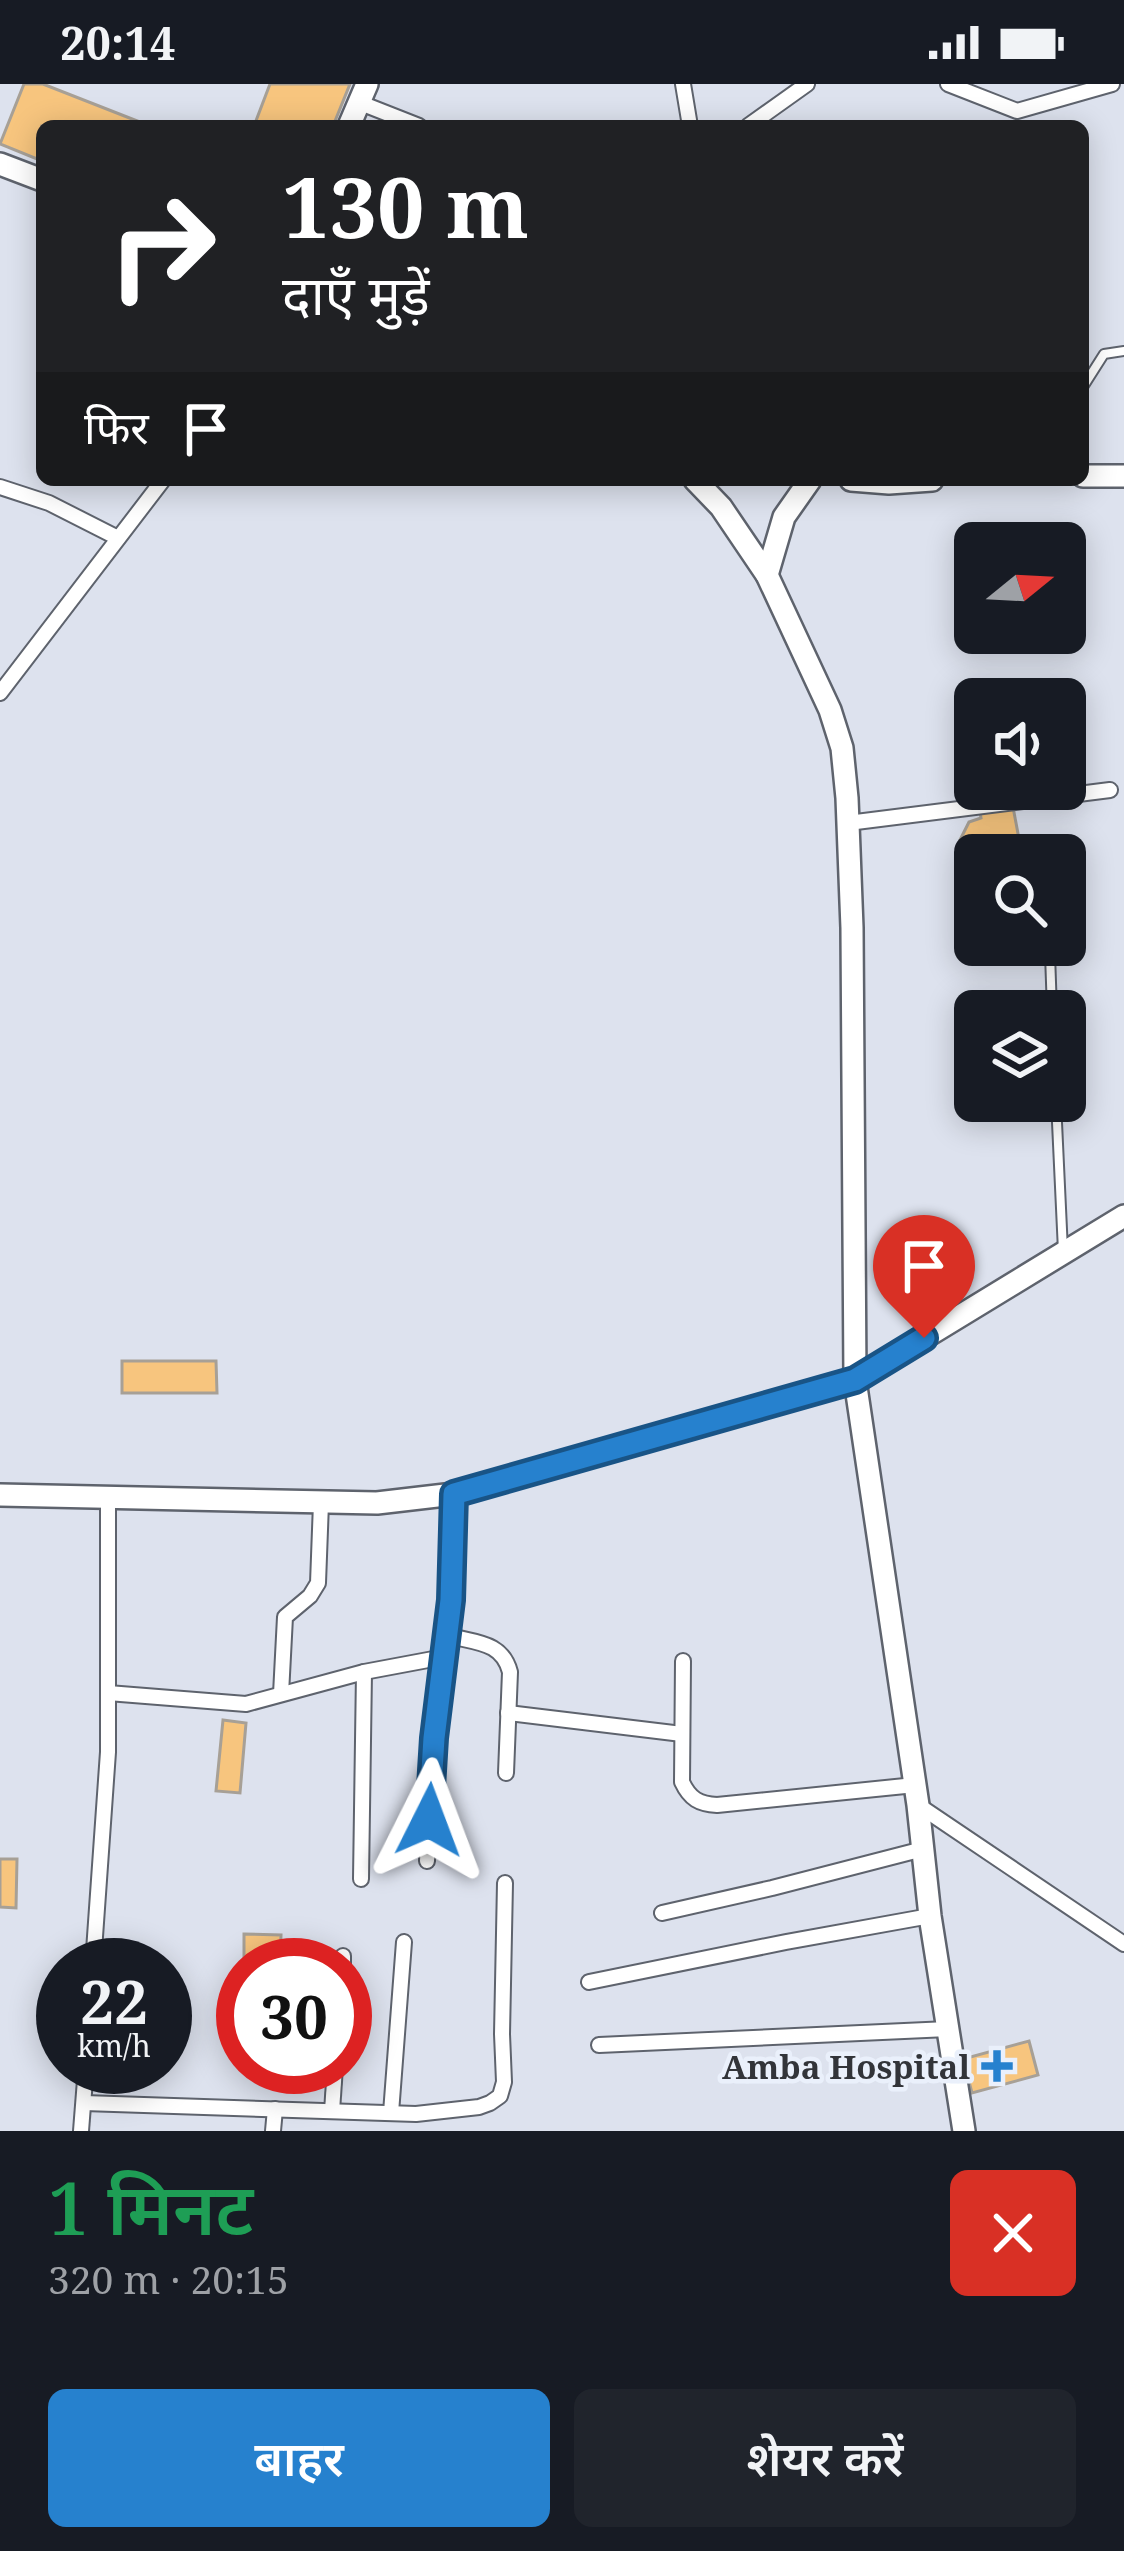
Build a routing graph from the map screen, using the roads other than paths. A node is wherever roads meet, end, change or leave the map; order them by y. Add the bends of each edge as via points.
1 (683, 84) edge
2 (807, 84) edge
3 (948, 84) edge
4 (1112, 84) edge
5 (362, 93) edge
6 (409, 120) edge
7 (689, 120) edge
8 (756, 120) edge
9 (0, 164) edge
10 (36, 178) edge
11 (1124, 351) edge
12 (1089, 378) edge
13 (1089, 476) edge
14 (1124, 476) edge
15 (158, 486) edge
16 (701, 486) edge
17 (806, 486) edge
18 (0, 487) edge
19 (118, 538) junction
20 (767, 575) junction
21 (0, 693) edge
22 (1110, 790) dead end
23 (848, 824) junction
24 (1057, 1122) edge
25 (1124, 1216) edge
26 (1064, 1253) junction
27 (855, 1380) junction
28 (454, 1494) junction
29 (0, 1496) edge
30 (108, 1500) junction
31 (321, 1503) junction
32 (446, 1635) junction
33 (444, 1658) junction
34 (683, 1660) dead end
35 (364, 1672) junction
36 (108, 1693) junction
37 (281, 1694) junction
38 (508, 1713) junction
39 (682, 1734) junction
40 (506, 1773) dead end
41 (917, 1795) junction
42 (923, 1849) junction
43 (427, 1862) dead end
44 (361, 1879) dead end
45 (505, 1883) dead end
46 (662, 1913) dead end
47 (930, 1916) junction
48 (95, 1938) edge
49 (404, 1942) dead end
50 (1124, 1944) edge
51 (589, 1982) dead end
52 (948, 2030) junction
53 (599, 2044) dead end
54 (84, 2094) edge
55 (333, 2094) edge
56 (84, 2103) junction
57 (275, 2109) junction
58 (452, 2110) junction
59 (332, 2111) junction
60 (391, 2113) junction
61 (962, 2130) edge
62 (81, 2131) edge
63 (273, 2131) edge
64 (457, 2131) edge

1 - 7 street
2 - 8 street
3 - 4 street via 1018,111
5 - 6 street
9 - 10 street
11 - 12 lane via 1104,355
13 - 14 street
15 - 19 street
16 - 20 street
17 - 20 street via 784,517
18 - 19 street
19 - 21 street
20 - 23 street via 830,710
22 - 23 street
23 - 27 street
24 - 26 lane
25 - 26 street
26 - 27 street
27 - 28 street
27 - 41 street
28 - 31 street
28 - 32 street
29 - 30 street
30 - 31 street
30 - 36 street
31 - 37 street via 318,1583 285,1617
32 - 33 street
32 - 38 street via 502,1652 510,1672
33 - 35 street
33 - 43 street
34 - 39 street
35 - 37 street
35 - 44 street
36 - 37 street via 232,1704
36 - 48 street
38 - 39 street
38 - 40 street
39 - 41 street via 682,1782 694,1801
41 - 42 street
41 - 50 street
42 - 46 street
42 - 47 street
45 - 58 street via 504,2082 490,2103
47 - 51 street
47 - 52 street
49 - 60 street
52 - 53 street
52 - 61 street
54 - 56 street
55 - 59 street
56 - 57 street
56 - 62 street
57 - 59 street
57 - 63 street
58 - 60 street
58 - 64 street
59 - 60 street

